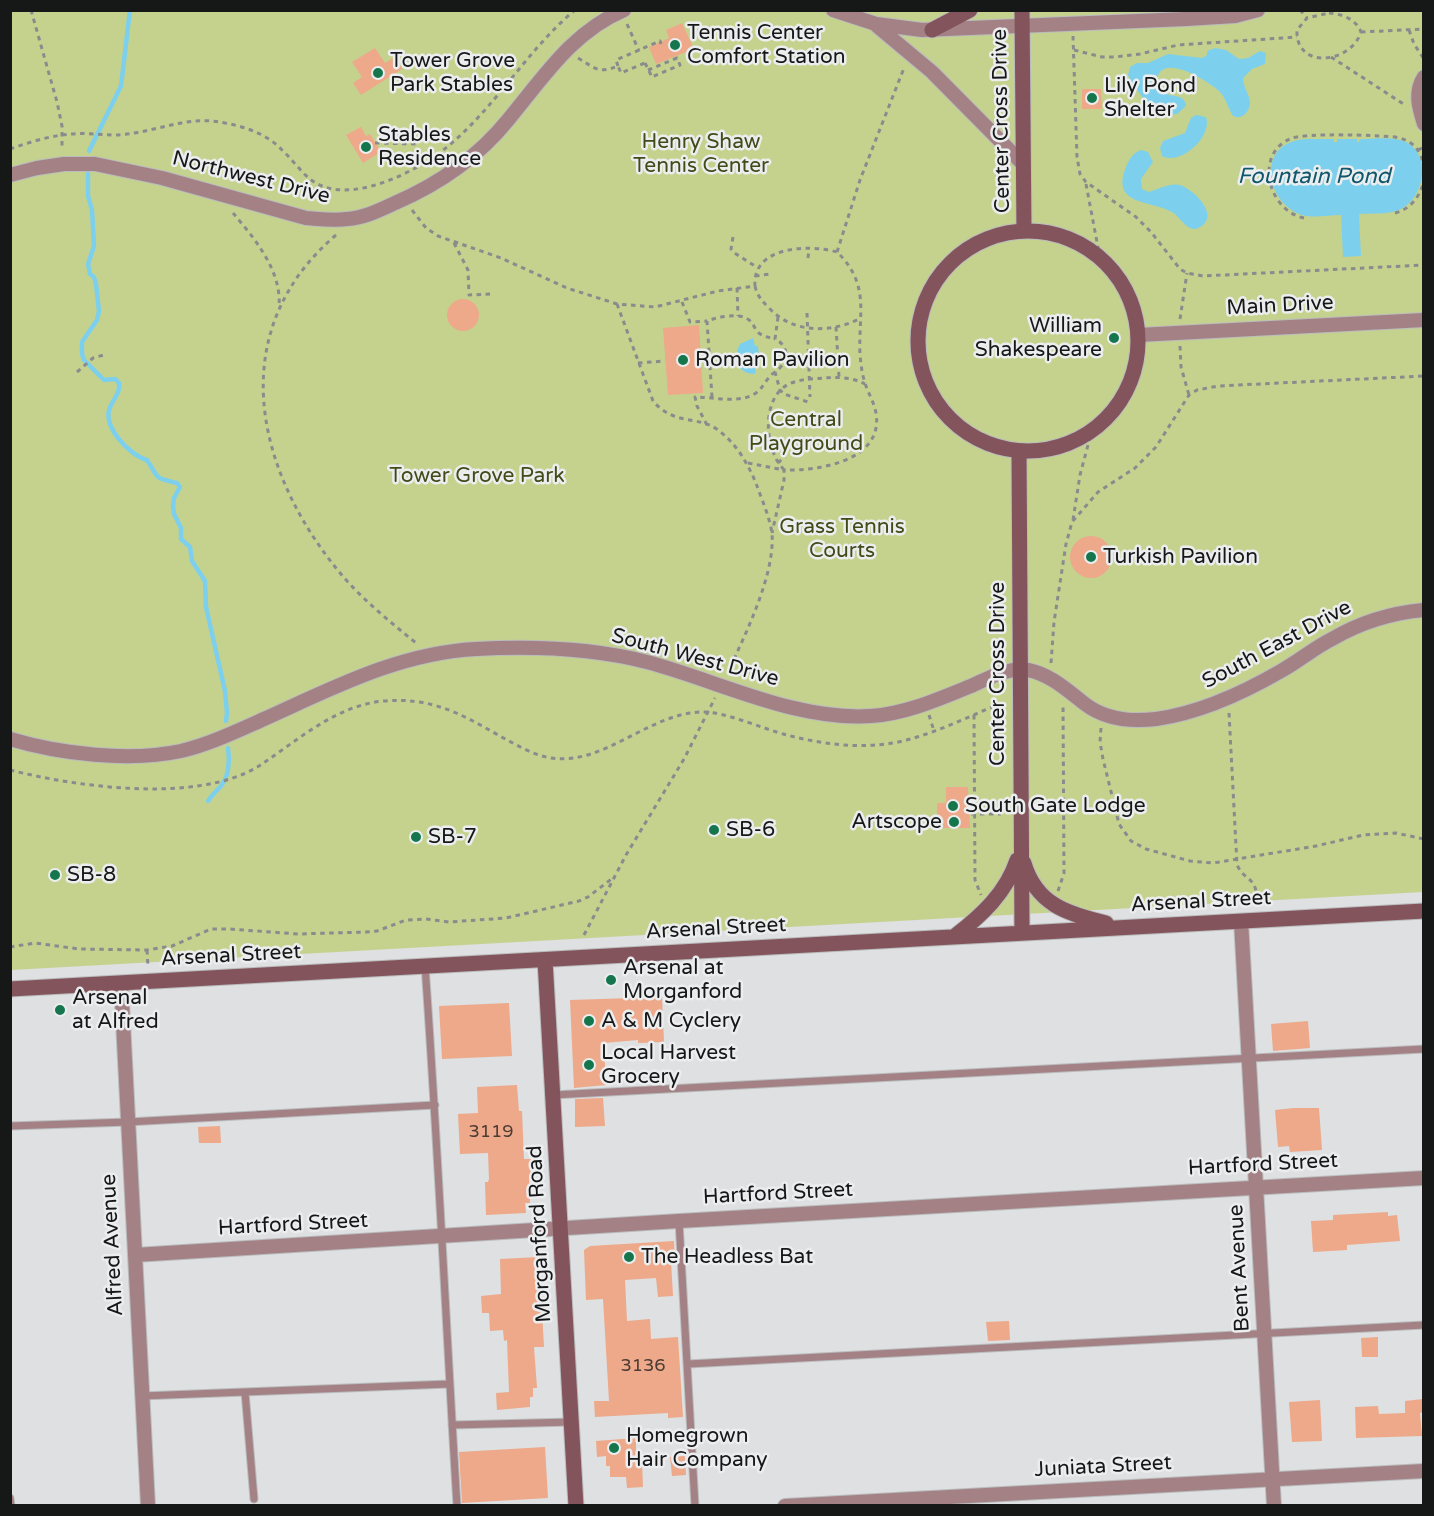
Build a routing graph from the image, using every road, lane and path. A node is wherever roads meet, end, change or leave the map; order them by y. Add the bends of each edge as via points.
1 (31, 10) edge
2 (575, 10) edge
3 (833, 10) edge
4 (970, 10) edge
5 (1022, 10) edge
6 (1258, 10) edge
7 (1300, 10) edge
8 (625, 16) edge
9 (1155, 16) edge
10 (1306, 18) junction
11 (876, 24) junction
12 (1022, 26) junction
13 (1424, 29) edge
14 (932, 30) junction
15 (1409, 30) junction
16 (1361, 32) junction
17 (1216, 36) dead end
18 (1073, 37) dead end
19 (1297, 37) junction
20 (1217, 42) junction
21 (661, 44) dead end
22 (639, 50) junction
23 (1074, 50) junction
24 (576, 57) dead end
25 (1331, 57) junction
26 (1424, 59) edge
27 (618, 66) junction
28 (905, 66) dead end
29 (648, 70) junction
30 (1424, 77) edge
31 (1075, 99) junction
32 (1082, 99) dead end
33 (1405, 105) dead end
34 (1424, 124) edge
35 (1347, 131) dead end
36 (63, 135) junction
37 (1347, 136) junction
38 (375, 143) dead end
39 (418, 144) dead end
40 (1424, 147) edge
41 (10, 149) edge
42 (62, 149) dead end
43 (1418, 150) junction
44 (1023, 164) junction
45 (1424, 167) edge
46 (10, 175) edge
47 (1424, 181) edge
48 (1086, 182) junction
49 (229, 209) dead end
50 (412, 210) dead end
51 (1395, 213) dead end
52 (1304, 218) dead end
53 (342, 230) dead end
54 (1024, 231) junction
55 (733, 237) dead end
56 (453, 242) junction
57 (809, 249) junction
58 (837, 252) junction
59 (808, 258) dead end
60 (1100, 258) junction
61 (1424, 265) edge
62 (758, 268) junction
63 (1187, 273) junction
64 (770, 274) dead end
65 (755, 276) junction
66 (756, 286) junction
67 (737, 288) junction
68 (492, 294) dead end
69 (682, 302) junction
70 (617, 304) junction
71 (279, 309) junction
72 (1180, 309) dead end
73 (807, 313) dead end
74 (738, 316) junction
75 (778, 317) junction
76 (862, 318) junction
77 (1424, 320) edge
78 (707, 321) junction
79 (836, 327) junction
80 (807, 328) junction
81 (1138, 335) junction
82 (775, 339) junction
83 (107, 354) dead end
84 (700, 359) dead end
85 (709, 359) junction
86 (1180, 359) dead end
87 (665, 361) dead end
88 (638, 363) junction
89 (77, 372) dead end
90 (775, 372) junction
91 (1424, 376) edge
92 (839, 377) junction
93 (809, 379) junction
94 (865, 384) junction
95 (780, 390) junction
96 (1189, 395) junction
97 (712, 398) junction
98 (707, 425) junction
99 (1092, 430) junction
100 (1018, 451) junction
101 (784, 456) dead end
102 (746, 463) junction
103 (778, 463) junction
104 (784, 470) junction
105 (1072, 522) junction
106 (772, 533) junction
107 (1424, 609) edge
108 (417, 644) dead end
109 (1020, 670) junction
110 (727, 674) dead end
111 (1049, 678) junction
112 (1063, 687) junction
113 (716, 696) dead end
114 (1228, 697) junction
115 (999, 704) dead end
116 (709, 712) junction
117 (929, 714) dead end
118 (974, 715) junction
119 (1103, 715) junction
120 (934, 731) junction
121 (10, 739) edge
122 (10, 770) edge
123 (973, 814) junction
124 (1001, 814) dead end
125 (1424, 839) edge
126 (1020, 848) junction
127 (1237, 859) junction
128 (614, 877) junction
129 (1055, 896) dead end
130 (986, 900) dead end
131 (1258, 902) dead end
132 (1424, 911) edge
133 (1241, 921) junction
134 (1126, 927) junction
135 (1022, 932) junction
136 (584, 935) dead end
137 (955, 936) junction
138 (10, 947) edge
139 (147, 951) junction
140 (545, 960) junction
141 (425, 966) junction
142 (148, 969) dead end
143 (121, 983) junction
144 (10, 989) edge
145 (1424, 1049) edge
146 (1248, 1059) junction
147 (553, 1095) junction
148 (435, 1105) junction
149 (128, 1122) junction
150 (10, 1126) edge
151 (1424, 1178) edge
152 (1257, 1187) junction
153 (680, 1221) junction
154 (561, 1228) junction
155 (443, 1237) junction
156 (135, 1255) junction
157 (1424, 1325) edge
158 (1265, 1334) junction
159 (688, 1364) junction
160 (449, 1383) junction
161 (245, 1392) junction
162 (142, 1396) junction
163 (572, 1422) junction
164 (452, 1425) junction
165 (1424, 1471) edge
166 (1272, 1479) junction
167 (10, 1498) edge
168 (254, 1499) dead end
169 (11, 1506) edge
170 (148, 1506) edge
171 (457, 1506) edge
172 (576, 1506) edge
173 (695, 1506) edge
174 (785, 1506) edge
175 (1274, 1506) edge

1 - 36 path
2 - 36 path via 453,142 404,174 360,189 345,191 320,186 269,139 223,122 177,122 129,134
3 - 11 street
4 - 14 street
5 - 12 street, Center Cross Drive
6 - 9 street via 1235,16
7 - 10 path
8 - 22 path
8 - 46 street, Northwest Drive via 596,25 565,50 473,156 425,188 363,216 306,218 96,164 64,164
9 - 12 street
10 - 16 path via 1337,14 1349,18
10 - 19 path
11 - 14 street
11 - 44 street via 932,72
12 - 14 street
12 - 44 street, Center Cross Drive
13 - 15 path
15 - 16 path
15 - 26 path
16 - 25 path via 1348,50
17 - 20 path
18 - 23 path
19 - 20 path
19 - 25 path via 1304,51 1315,57
20 - 23 path via 1121,56 1102,57
21 - 22 path via 660,41
22 - 27 path via 616,60
23 - 31 path
24 - 27 path via 599,71
25 - 33 path
27 - 29 path via 621,73 644,62
28 - 58 path via 860,180
29 - 29 path via 652,78 680,65 677,57
30 - 34 street via 1418,90
31 - 32 path
31 - 48 path via 1077,157
35 - 37 path
36 - 41 path
36 - 42 path
37 - 43 path via 1406,139
37 - 52 path via 1292,139 1282,144 1271,158 1268,175 1275,194 1290,211
38 - 39 path
40 - 43 path
43 - 45 path
44 - 54 street, Center Cross Drive
47 - 51 path via 1412,203
48 - 60 path
48 - 63 path via 1136,217
49 - 71 path via 272,270
50 - 56 path via 431,232
53 - 71 path via 308,265
54 - 60 street, Center Cross Drive via 1042,231 1069,239
54 - 100 street, Center Cross Drive via 986,239 953,260 925,299 917,337 922,375 947,417 978,440
55 - 62 path via 733,252
56 - 68 path via 466,263 469,295
56 - 70 path
57 - 58 path
57 - 59 path
57 - 62 path via 780,252
58 - 76 path via 859,285
60 - 81 street, Center Cross Drive via 1127,292
61 - 63 path via 1203,276
62 - 65 path
63 - 72 path
64 - 65 path
65 - 66 path
66 - 67 path
66 - 75 path via 760,298
67 - 69 path
67 - 74 path
69 - 70 path via 655,307
69 - 78 path via 691,324
70 - 88 path
71 - 108 path via 267,351 264,389 269,440 280,476 303,520 336,568 371,605
73 - 80 path
74 - 78 path
74 - 82 path via 749,319 761,335
75 - 80 path
75 - 82 path
76 - 79 path
76 - 94 path via 860,358
77 - 81 street, Main Drive
78 - 85 path
79 - 80 path
79 - 92 path
80 - 93 path
81 - 99 street, Center Cross Drive via 1135,367 1128,387 1110,414
82 - 90 path via 785,347 787,355 786,362
83 - 89 path via 91,360
84 - 85 path
85 - 97 path
86 - 96 path
87 - 88 path
88 - 98 path via 657,406 679,419
90 - 95 path
90 - 97 path via 756,393
91 - 96 path via 1218,386
92 - 93 path
92 - 94 path
93 - 95 path
93 - 95 path via 809,400 791,398
94 - 104 path via 877,419 874,435 864,448 845,461
95 - 103 path via 771,405 769,421 771,447
96 - 105 path via 1156,447 1135,468 1098,492
97 - 98 path via 695,395
98 - 102 path via 723,434
99 - 100 street, Center Cross Drive via 1057,447
99 - 105 path
100 - 109 street, Center Cross Drive
101 - 103 path
102 - 104 path
102 - 106 path
103 - 104 path
104 - 106 path
105 - 111 path
106 - 110 path via 761,593
107 - 114 street, South East Drive via 1396,612 1369,621
109 - 111 street, South East Drive
109 - 121 street, South West Drive via 1000,673 897,712 847,716 783,705 642,661 579,650 474,649 429,654 380,668 183,751 134,756 80,753
109 - 126 street, Center Cross Drive
111 - 112 street, South East Drive
112 - 119 street, South East Drive
112 - 129 path via 1064,873
113 - 116 path
114 - 119 street, South East Drive via 1185,714 1143,721
114 - 127 path
115 - 118 path
116 - 120 path via 787,735 843,745 882,744
116 - 122 path via 662,720 594,752 567,759 531,752 441,706 381,701 331,719 260,765 229,778 178,788 124,788 60,781
116 - 128 path
117 - 120 path
118 - 120 path
118 - 123 path
119 - 127 path via 1103,759 1119,824 1131,841 1165,855 1201,863
123 - 124 path
123 - 130 path via 975,883
125 - 127 path via 1396,833 1363,835
126 - 134 street via 1027,871 1049,902 1074,915
126 - 135 street, Center Cross Drive
126 - 137 street via 1000,894
127 - 131 path via 1241,872 1255,885
128 - 136 path
128 - 139 path via 579,902 506,918 449,922 415,919 366,932 298,934 219,929
132 - 133 street, Arsenal Street
133 - 134 street, Arsenal Street
133 - 146 street, Bent Avenue
134 - 135 street, Arsenal Street
135 - 137 street, Arsenal Street
137 - 140 street, Arsenal Street
138 - 139 path via 35,943
139 - 142 path
140 - 141 street, Arsenal Street
140 - 147 street, Morganford Road
141 - 143 street, Arsenal Street
141 - 148 lane
143 - 144 street, Arsenal Street
143 - 149 street, Alfred Avenue
145 - 146 lane
146 - 147 lane
146 - 152 street, Bent Avenue
147 - 154 street, Morganford Road
148 - 149 lane
148 - 155 lane
149 - 150 lane
149 - 156 street, Alfred Avenue
151 - 152 street, Hartford Street
152 - 153 street, Hartford Street
152 - 158 street, Bent Avenue
153 - 154 street, Hartford Street
153 - 159 lane
154 - 155 street, Hartford Street
154 - 163 street, Morganford Road
155 - 156 street, Hartford Street
155 - 160 lane
156 - 162 street, Alfred Avenue
157 - 158 lane
158 - 159 lane
158 - 166 street, Bent Avenue
159 - 173 lane
160 - 161 lane
160 - 164 lane
161 - 162 lane
161 - 168 lane
162 - 170 street, Alfred Avenue
163 - 164 lane
163 - 172 street, Morganford Road
164 - 171 lane
165 - 166 street, Juniata Street
166 - 174 street, Juniata Street
166 - 175 street, Bent Avenue
167 - 169 lane

